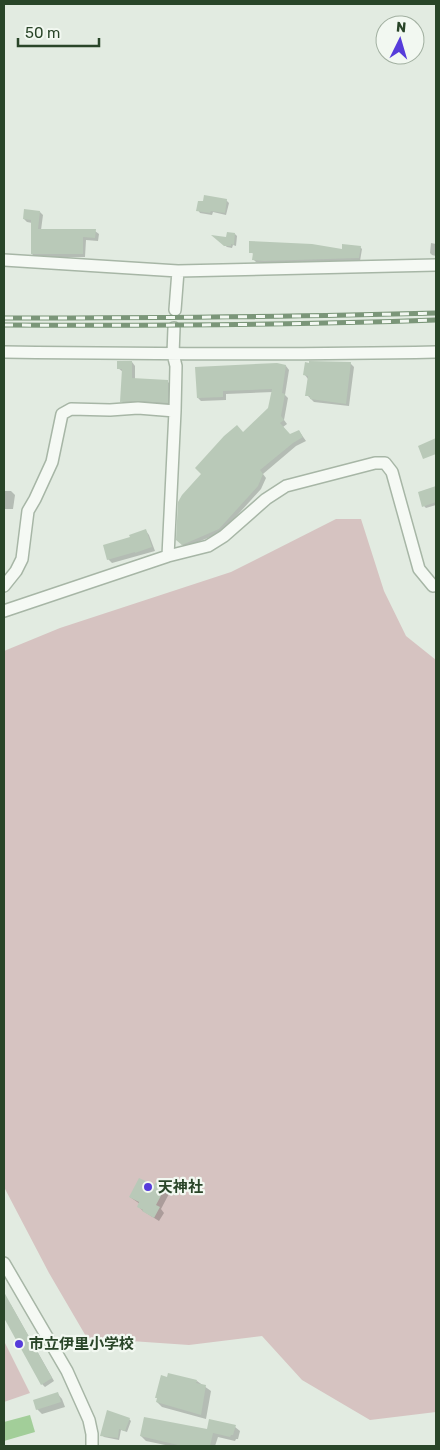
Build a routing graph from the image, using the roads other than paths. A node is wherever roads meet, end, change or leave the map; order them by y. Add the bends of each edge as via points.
1 (4, 260) edge
2 (436, 265) edge
3 (178, 271) junction
4 (175, 310) dead end
5 (174, 328) dead end
6 (4, 352) edge
7 (436, 352) edge
8 (173, 354) junction
9 (175, 411) junction
10 (168, 556) junction
11 (4, 586) edge
12 (433, 586) dead end
13 (4, 611) edge
14 (4, 1263) edge
15 (92, 1446) edge

1 - 3 street
2 - 3 street
3 - 4 street
5 - 8 street
6 - 8 street
7 - 8 street
8 - 9 street via 176,366
9 - 10 street
9 - 11 street via 71,409 62,414 52,462 28,511 22,559
10 - 12 street via 208,546 286,486 385,463 392,472 419,569
10 - 13 street
14 - 15 street via 67,1371 89,1420

